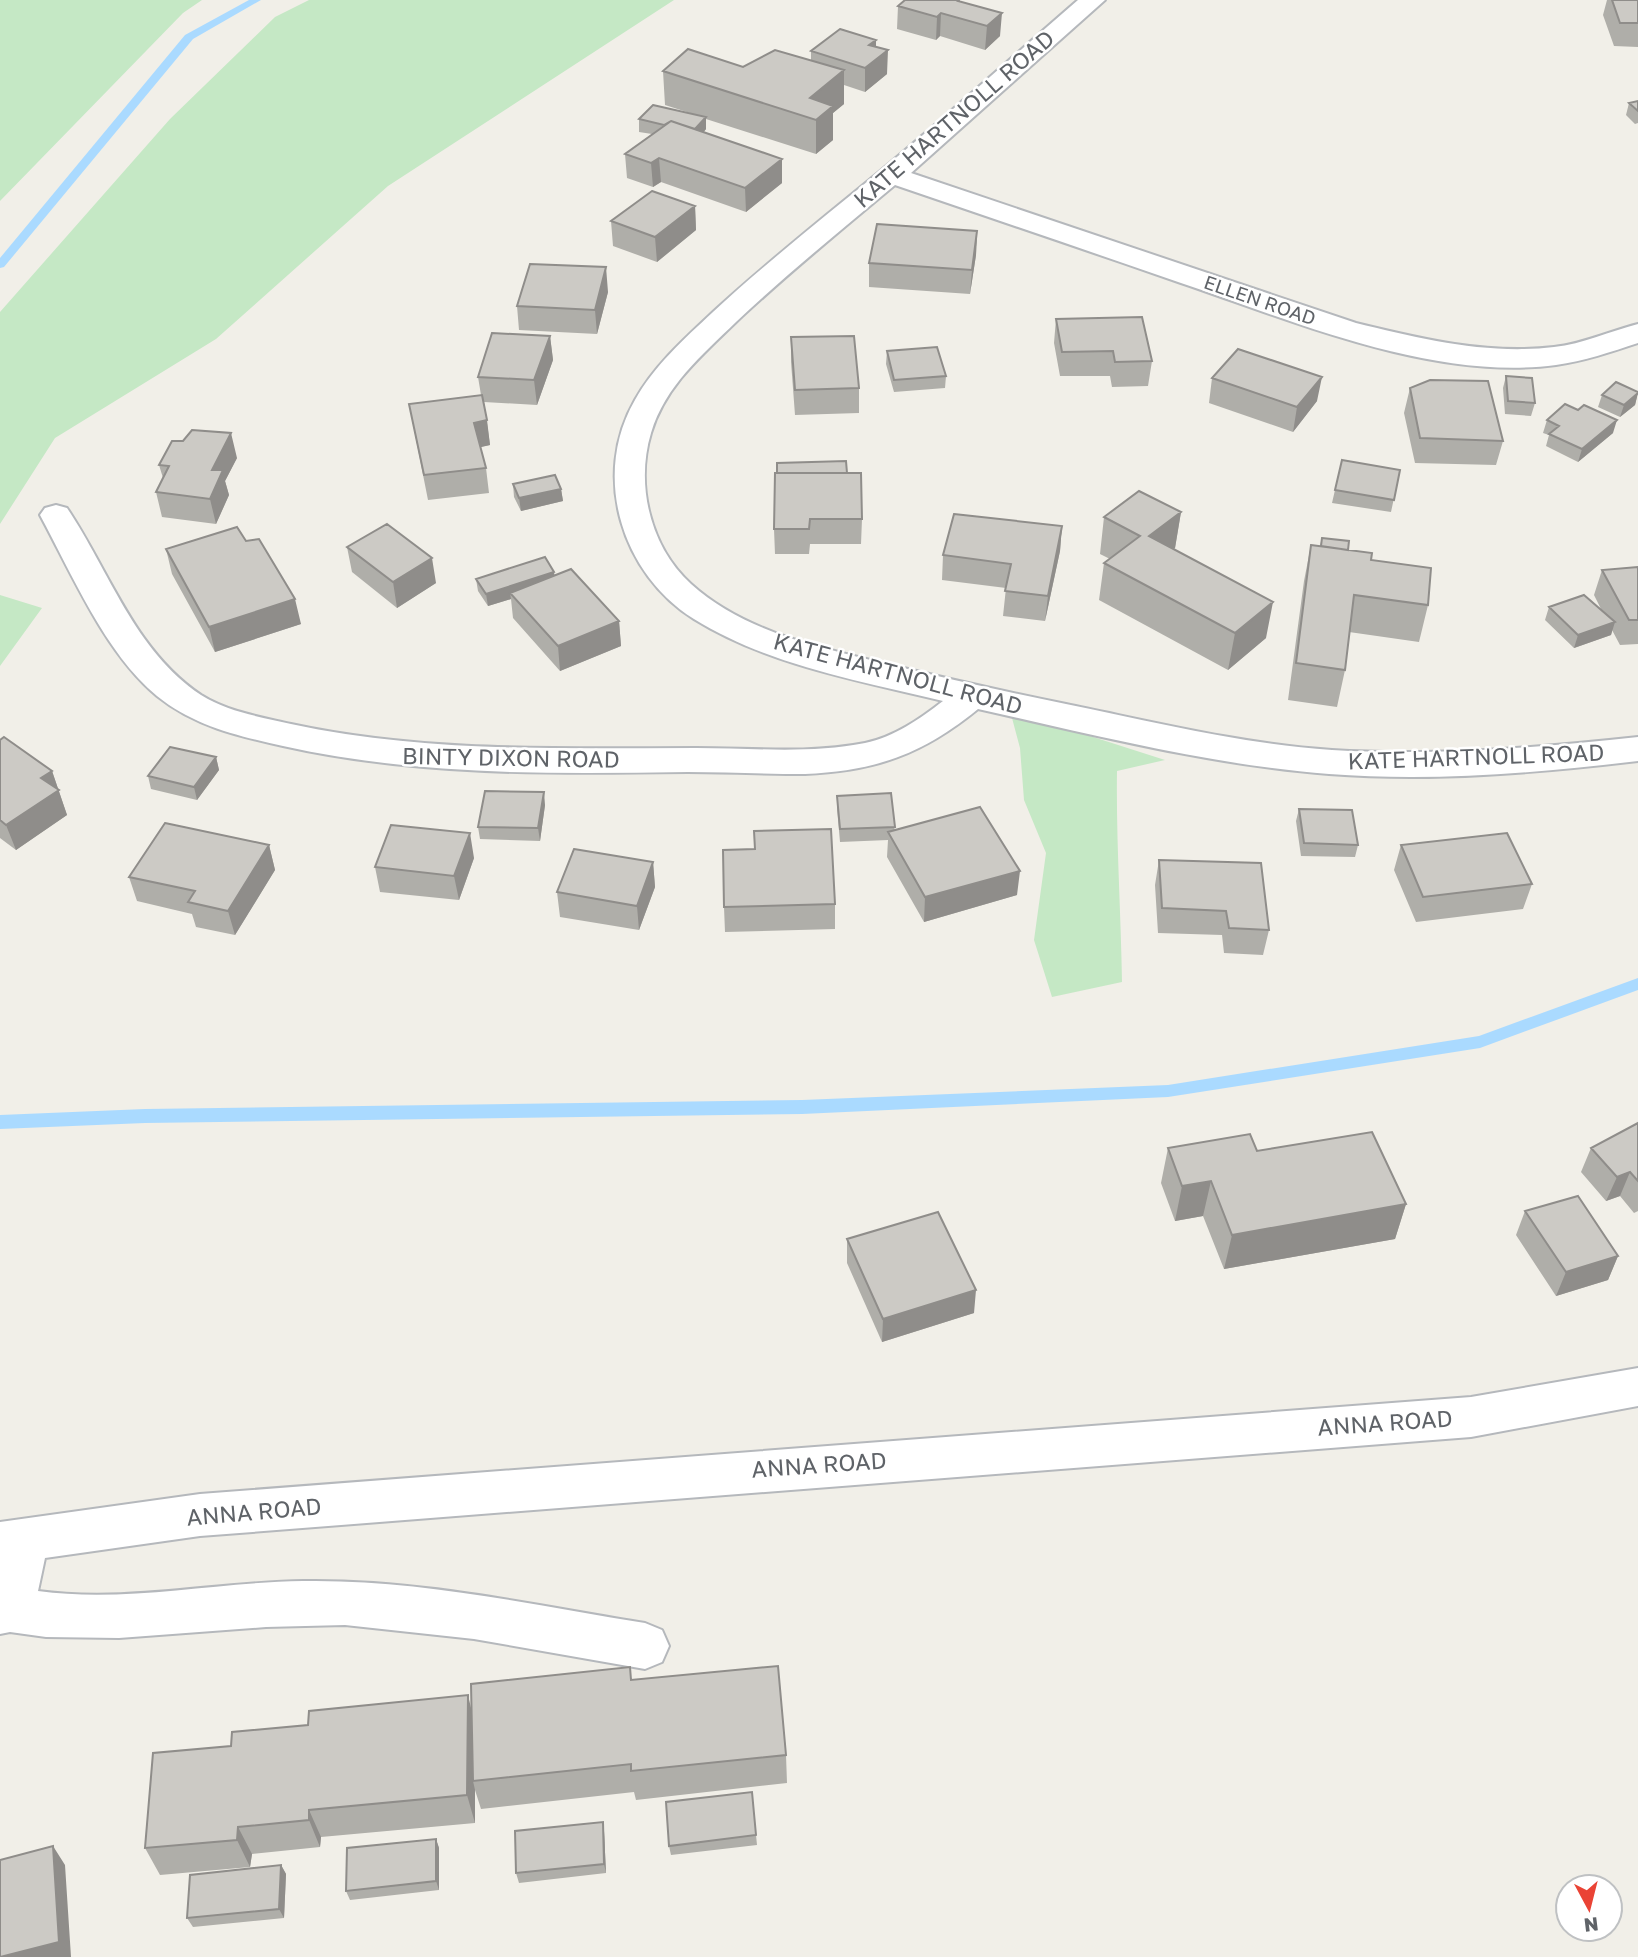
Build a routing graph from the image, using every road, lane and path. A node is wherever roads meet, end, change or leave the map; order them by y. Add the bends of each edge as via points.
1 (1093, 0) edge
2 (891, 175) junction
3 (1638, 333) edge
4 (56, 515) dead end
5 (972, 696) junction
6 (1638, 749) edge
7 (1638, 1387) edge
8 (13, 1542) edge
9 (5, 1611) edge
10 (645, 1646) dead end

1 - 2 street, KATE HARTNOLL ROAD
2 - 3 street, ELLEN ROAD via 1346,329 1419,347 1507,359 1536,358 1584,350
2 - 5 street, KATE HARTNOLL ROAD via 796,251 672,368 643,411 628,461 629,489 633,514 651,556 678,592 698,606 787,649
4 - 5 street, BINTY DIXON ROAD via 125,636 148,667 181,698 230,721 303,739 391,755 492,762 807,761 869,755 909,742
5 - 6 street, KATE HARTNOLL ROAD via 1184,740 1332,762 1535,760
7 - 8 street, ANNA ROAD via 1471,1417 214,1514
8 - 9 street
9 - 10 street via 84,1618 304,1603 430,1610

